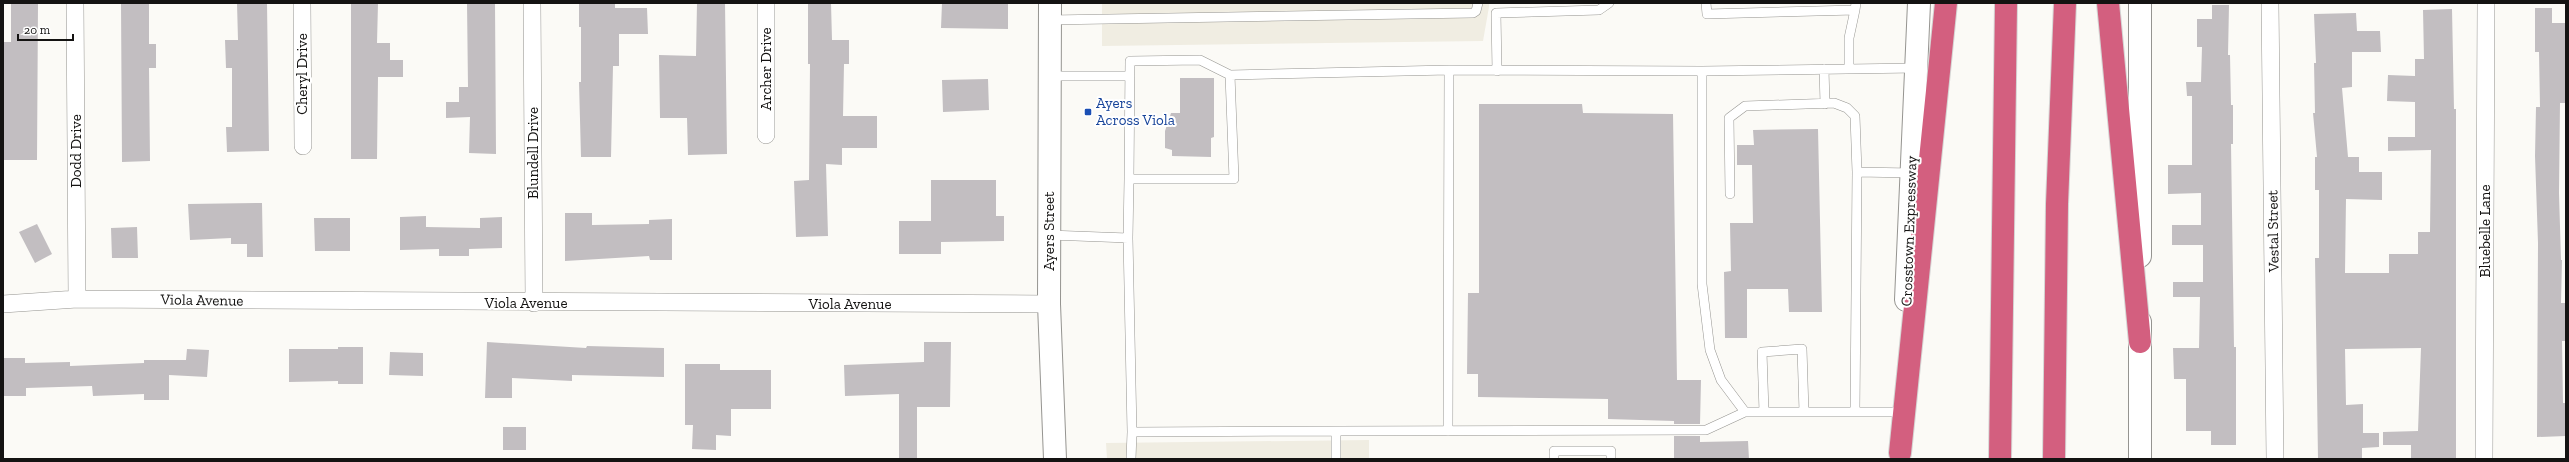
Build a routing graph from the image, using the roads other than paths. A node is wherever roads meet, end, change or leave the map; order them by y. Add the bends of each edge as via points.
1 (75, 3) edge
2 (302, 3) edge
3 (532, 3) edge
4 (766, 3) edge
5 (1478, 3) edge
6 (1609, 3) edge
7 (1706, 3) edge
8 (1919, 3) edge
9 (1946, 3) edge
10 (2006, 3) edge
11 (2065, 3) edge
12 (2108, 3) edge
13 (2140, 3) edge
14 (2270, 3) edge
15 (2486, 3) edge
16 (1515, 7) edge
17 (1782, 7) edge
18 (1855, 7) edge
19 (1050, 12) edge
20 (1916, 68) junction
21 (1824, 69) junction
22 (1849, 69) junction
23 (1449, 70) junction
24 (1497, 70) junction
25 (1702, 71) junction
26 (1230, 75) junction
27 (1049, 76) junction
28 (1130, 76) junction
29 (1825, 104) junction
30 (766, 135) dead end
31 (303, 146) dead end
32 (1857, 172) junction
33 (1912, 173) junction
34 (1129, 179) junction
35 (1730, 194) dead end
36 (1049, 235) junction
37 (1128, 238) junction
38 (76, 299) junction
39 (534, 303) junction
40 (3, 304) edge
41 (1049, 304) junction
42 (2140, 342) junction
43 (1745, 412) junction
44 (1764, 412) junction
45 (1804, 412) junction
46 (1855, 412) junction
47 (1902, 412) junction
48 (1336, 431) junction
49 (1448, 431) junction
50 (1132, 432) junction
51 (1900, 456) edge
52 (1056, 459) edge
53 (1131, 459) edge
54 (1336, 459) edge
55 (1554, 459) edge
56 (1611, 459) edge
57 (2000, 459) edge
58 (2054, 459) edge
59 (2140, 459) edge
60 (2276, 459) edge
61 (2484, 459) edge

1 - 38 street, Dodd Drive
2 - 31 street, Cheryl Drive
3 - 39 street, Blundell Drive
4 - 30 street, Archer Drive
5 - 19 lane via 1473,13
6 - 16 lane via 1599,10
7 - 17 lane via 1706,14
8 - 20 main road, Crosstown Expressway
9 - 51 highway
10 - 57 highway
11 - 58 highway via 2057,204
12 - 42 highway
13 - 42 main road
14 - 60 street, Vestal Street
15 - 61 street, Bluebelle Lane
16 - 24 lane via 1496,13
17 - 18 lane
18 - 22 lane via 1849,38
19 - 27 main road, Ayers Street
20 - 22 lane
20 - 33 main road, Crosstown Expressway
21 - 22 lane
21 - 25 lane
21 - 29 lane
23 - 24 lane
23 - 26 lane
23 - 49 lane
24 - 25 lane
25 - 43 lane via 1702,284 1710,350 1721,380
26 - 28 lane via 1200,60 1130,61
26 - 34 lane via 1234,179
27 - 28 lane
27 - 36 main road, Ayers Street
28 - 34 lane
29 - 32 lane via 1847,108 1855,116
29 - 35 lane via 1745,106 1736,111 1729,118
32 - 33 lane
32 - 46 lane
33 - 47 main road, Crosstown Expressway
34 - 37 lane
36 - 37 lane
36 - 41 main road, Ayers Street
37 - 50 lane
38 - 39 street, Viola Avenue
38 - 40 street, Viola Avenue
39 - 41 street, Viola Avenue
41 - 52 main road, Ayers Street
42 - 59 main road
43 - 44 lane
43 - 49 lane via 1706,430
44 - 45 lane
44 - 45 lane via 1762,352 1802,349
45 - 46 lane
46 - 47 lane
47 - 51 main road, Crosstown Expressway
48 - 49 lane
48 - 50 lane
48 - 54 lane
50 - 53 lane
55 - 56 lane via 1554,451 1611,451

